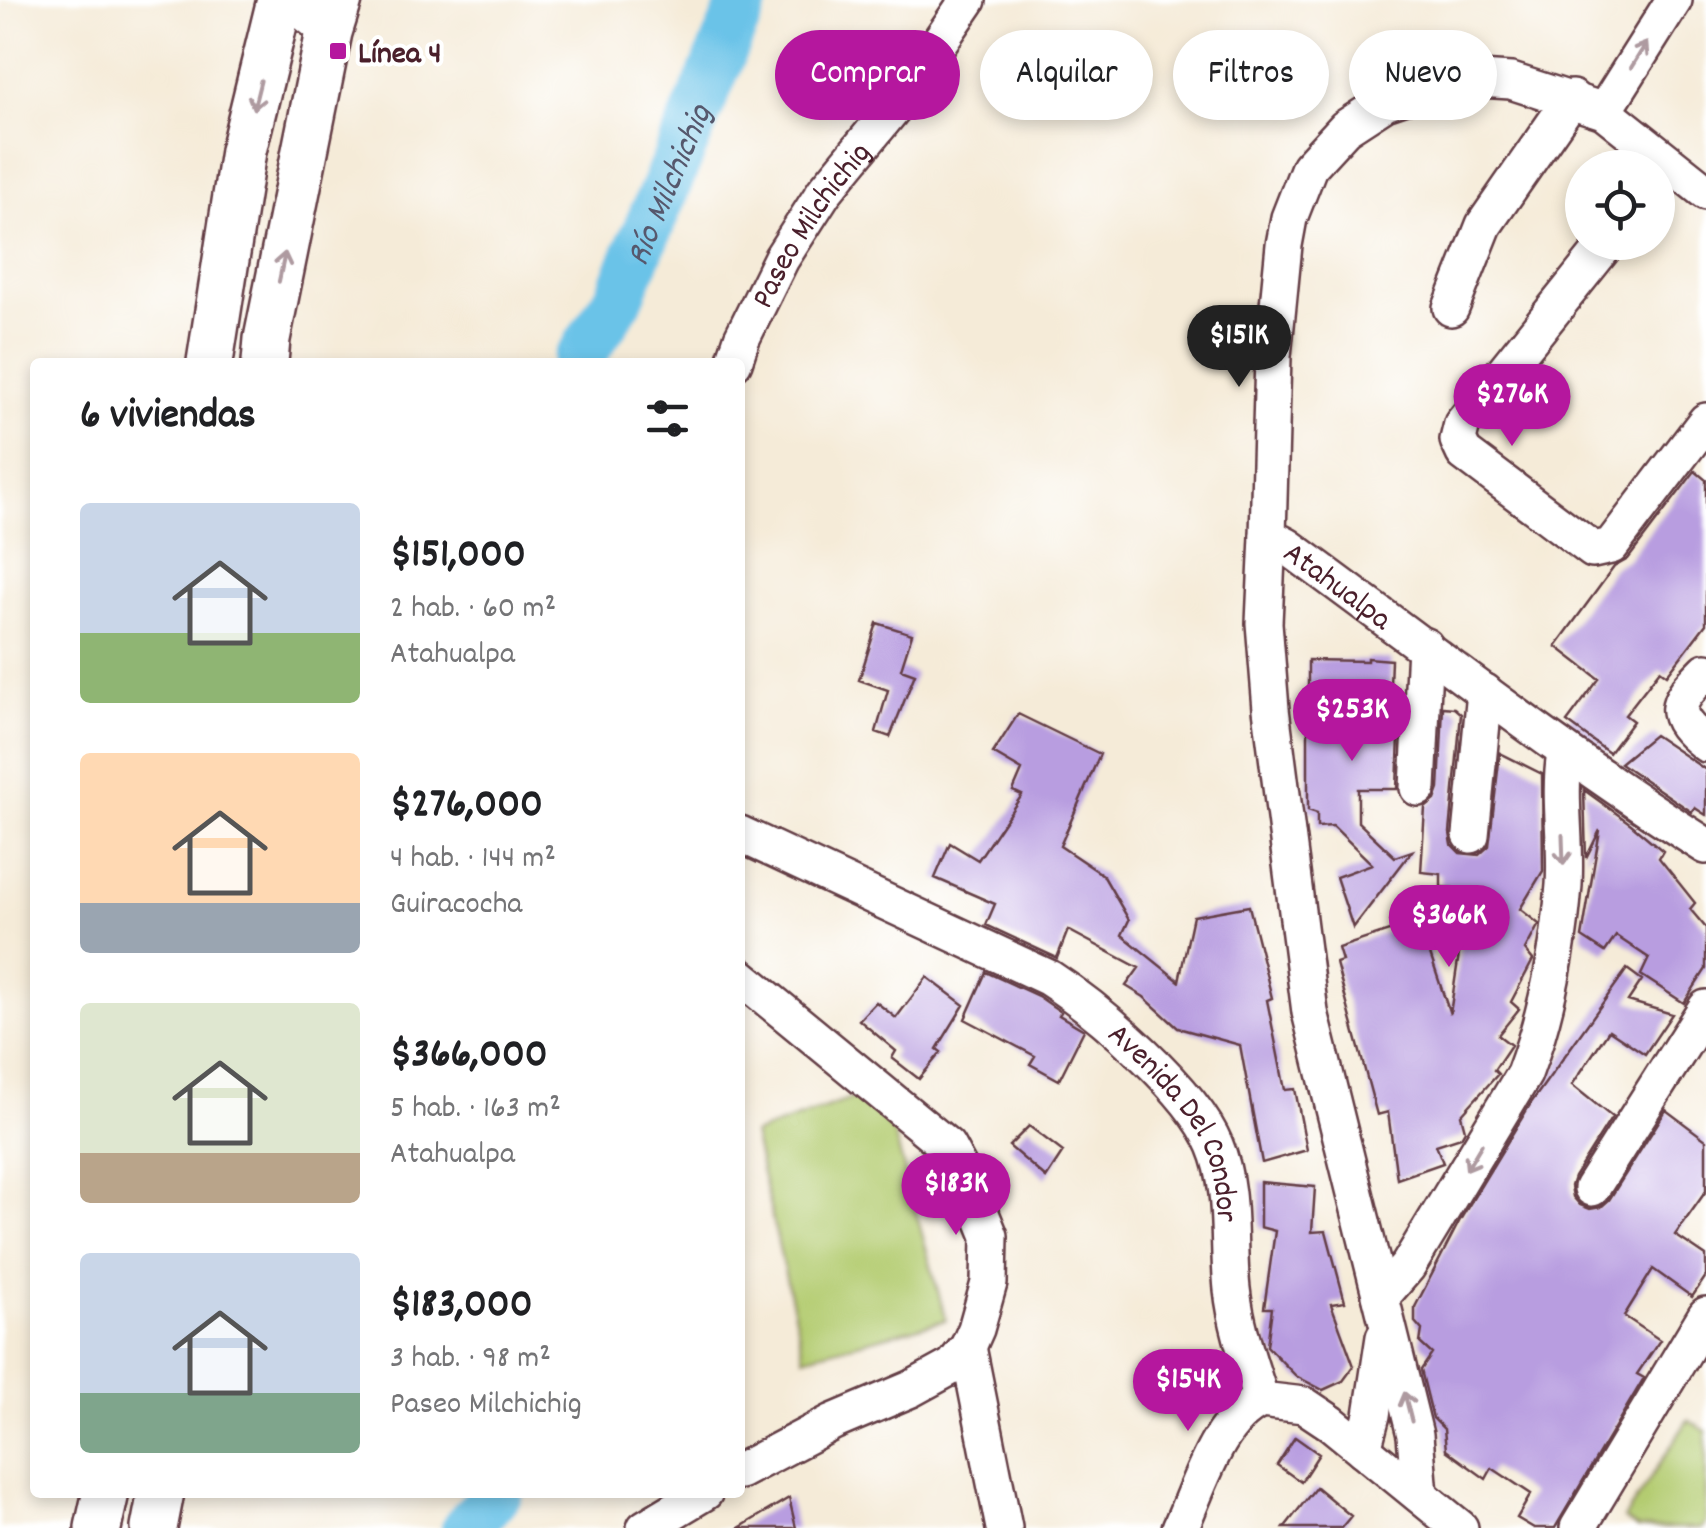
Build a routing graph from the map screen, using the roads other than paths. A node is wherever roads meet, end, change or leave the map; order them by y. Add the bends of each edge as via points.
1 (280, 0) edge
2 (289, 0) edge
3 (968, 0) edge
4 (1674, 0) edge
5 (334, 16) edge
6 (1588, 104) junction
7 (1639, 150) edge
8 (1675, 178) edge
9 (1706, 192) edge
10 (1594, 260) edge
11 (1451, 308) dead end
12 (211, 358) edge
13 (266, 358) edge
14 (735, 358) edge
15 (1706, 421) edge
16 (1268, 536) junction
17 (1424, 646) junction
18 (1706, 672) edge
19 (1484, 692) junction
20 (1706, 744) edge
21 (1565, 754) junction
22 (1418, 788) dead end
23 (1472, 835) dead end
24 (745, 836) edge
25 (1693, 838) edge
26 (1706, 868) edge
27 (745, 980) edge
28 (1706, 1008) edge
29 (1592, 1188) dead end
30 (1383, 1309) junction
31 (1706, 1315) edge
32 (968, 1347) junction
33 (1261, 1400) junction
34 (1363, 1448) junction
35 (745, 1469) edge
36 (1420, 1495) junction
37 (105, 1498) edge
38 (160, 1498) edge
39 (695, 1498) edge
40 (98, 1528) edge
41 (154, 1528) edge
42 (645, 1528) edge
43 (1004, 1528) edge
44 (1180, 1528) edge
45 (1460, 1528) edge
46 (1578, 1528) edge

1 -> 12 main road via 243,151
2 - 5 street
3 - 14 street, Paseo Milchichig via 899,102 824,192 781,259
6 -> 4 street
13 -> 5 main road
6 - 7 street, Atahualpa
6 - 11 street via 1484,225
6 - 16 street, Atahualpa via 1511,81 1440,82 1384,102 1344,128 1309,168 1284,245
8 - 9 street, Atahualpa
10 - 15 street via 1462,424 1458,440 1464,453 1593,550 1602,549 1611,546
16 - 17 street, Atahualpa
16 - 30 street via 1264,623 1271,709 1310,1012
17 - 19 street, Atahualpa
17 - 22 street
18 - 20 street via 1683,694 1678,710 1682,725
19 - 21 street, Atahualpa
19 - 23 street
21 - 25 street, Atahualpa
21 -> 30 street via 1564,882 1537,1039 1524,1074
24 - 33 street, Avenida Del Condor via 1049,978 1109,1024 1198,1112 1217,1148 1228,1204 1232,1293
25 - 26 street
27 - 32 street via 946,1146 990,1236 988,1283
28 - 29 street
30 - 34 street
36 -> 30 street via 1415,1435
31 - 46 street
32 - 35 street via 953,1366 925,1382
32 - 43 street
33 - 34 street via 1304,1405
33 - 44 street via 1222,1438
34 - 36 street
36 - 45 street
37 - 40 main road
38 - 41 main road
39 - 42 street

